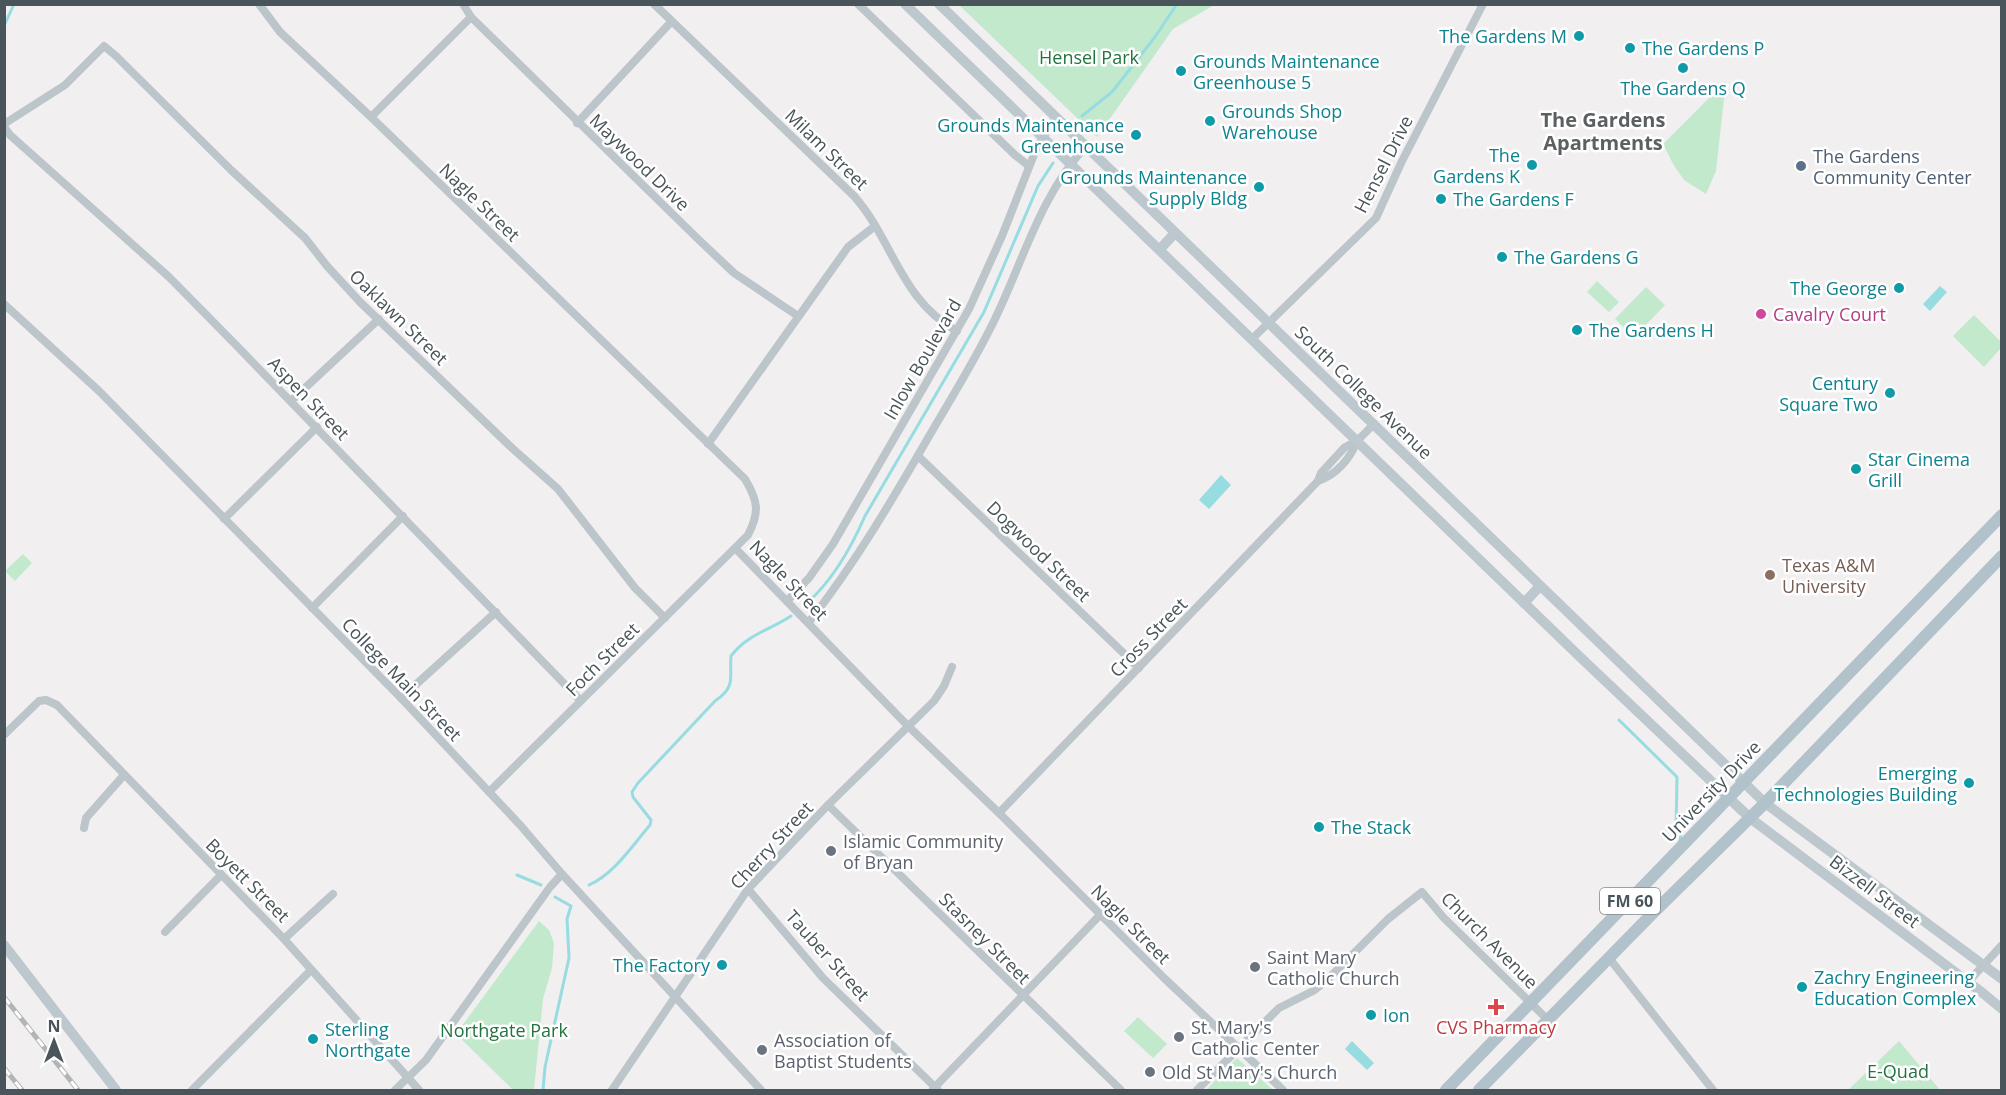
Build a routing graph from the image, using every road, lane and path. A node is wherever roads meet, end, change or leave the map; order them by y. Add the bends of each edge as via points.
1 (259, 4) edge
2 (462, 4) edge
3 (654, 4) edge
4 (858, 4) edge
5 (905, 4) edge
6 (939, 4) edge
7 (1483, 4) edge
8 (471, 17) junction
9 (671, 22) junction
10 (371, 117) junction
11 (1056, 117) junction
12 (577, 123) junction
13 (4, 126) edge
14 (1042, 136) junction
15 (1086, 146) junction
16 (1071, 162) junction
17 (1029, 166) junction
18 (875, 226) junction
19 (1175, 233) junction
20 (1160, 249) junction
21 (4, 304) edge
22 (798, 316) junction
23 (379, 319) junction
24 (1268, 322) junction
25 (957, 331) junction
26 (1252, 339) junction
27 (291, 401) junction
28 (1374, 424) junction
29 (317, 427) junction
30 (1357, 441) junction
31 (708, 444) junction
32 (918, 456) junction
33 (2001, 515) edge
34 (403, 516) junction
35 (224, 519) junction
36 (735, 548) junction
37 (2001, 556) edge
38 (1540, 586) junction
39 (788, 601) junction
40 (1524, 603) junction
41 (312, 608) junction
42 (496, 612) junction
43 (665, 618) junction
44 (809, 622) junction
45 (952, 667) dead end
46 (1139, 668) junction
47 (401, 698) junction
48 (581, 701) junction
49 (908, 726) junction
50 (4, 735) edge
51 (124, 775) junction
52 (1744, 783) junction
53 (489, 792) junction
54 (1729, 799) junction
55 (1765, 803) junction
56 (828, 805) junction
57 (999, 813) junction
58 (1750, 818) junction
59 (84, 828) dead end
60 (562, 874) junction
61 (221, 875) junction
62 (748, 889) junction
63 (333, 894) dead end
64 (1100, 915) junction
65 (165, 933) dead end
66 (284, 939) junction
67 (4, 945) edge
68 (2001, 945) edge
69 (1609, 958) junction
70 (1982, 964) junction
71 (311, 970) junction
72 (2001, 980) edge
73 (1968, 982) junction
74 (1022, 996) junction
75 (675, 997) junction
76 (1531, 1002) junction
77 (2001, 1009) edge
78 (1548, 1020) junction
79 (1238, 1048) junction
80 (408, 1078) junction
81 (935, 1089) edge
82 (116, 1090) edge
83 (192, 1090) edge
84 (395, 1090) edge
85 (420, 1090) edge
86 (612, 1090) edge
87 (761, 1090) edge
88 (1121, 1090) edge
89 (1197, 1090) edge
90 (1282, 1090) edge
91 (1446, 1090) edge
92 (1479, 1090) edge
93 (1713, 1090) edge

1 - 10 street, Nagle Street via 280,32
2 - 8 street, Maywood Drive
3 - 9 street, Milam Street
4 - 17 street
5 - 14 main road
6 - 11 main road, South College Avenue
7 - 24 street, Hensel Drive via 1376,218
8 - 10 street
8 - 12 street, Maywood Drive
9 - 12 street
9 - 18 street, Milam Street via 854,195
10 - 31 street, Nagle Street
11 - 14 street, Inlow Boulevard
11 - 15 main road, South College Avenue
12 - 22 street, Maywood Drive via 734,273
13 - 23 street, Oaklawn Street via 65,85 104,46 305,238
13 - 27 street, Aspen Street via 169,277
14 - 16 main road
14 - 17 street, Inlow Boulevard
15 - 16 street
15 - 19 main road, South College Avenue
16 - 20 main road
16 - 32 street via 1040,214 983,344
17 - 25 street, Inlow Boulevard via 987,271
18 - 22 street via 848,247
18 - 25 street, Milam Street via 914,295 934,316
19 - 20 main road
19 - 24 main road, South College Avenue
20 - 26 main road
21 - 35 street, College Main Street via 99,391
22 - 31 street
23 - 27 street
23 - 43 street, Oaklawn Street via 558,489 635,588
24 - 26 street, Hensel Drive
24 - 28 main road, South College Avenue
25 - 39 street, Inlow Boulevard via 833,544
26 - 30 main road
27 - 29 street, Aspen Street
28 - 30 street, Cross Street
28 - 38 main road, South College Avenue
29 - 34 street, Aspen Street
29 - 35 street
30 - 40 main road
30 - 46 street, Cross Street via 1353,452 1330,477 1318,481
31 - 36 street, Nagle Street via 745,479 757,504 756,520 748,536
32 - 44 street via 849,569
32 - 46 street, Dogwood Street
33 - 52 main road, University Drive / FM 60
34 - 41 street
34 - 42 street, Aspen Street
35 - 41 street, College Main Street
36 - 39 street, Nagle Street
36 - 43 street, Foch Street
37 - 55 main road, FM 60
38 - 40 main road
38 - 52 main road, South College Avenue
39 - 44 street, Nagle Street
40 - 54 main road
41 - 47 street, College Main Street
42 - 47 street
42 - 48 street, Aspen Street
43 - 48 street, Foch Street
44 - 49 street, Nagle Street
45 - 49 street, Cherry Street via 934,701
46 - 57 street, Cross Street
47 - 53 street, College Main Street
48 - 53 street, Foch Street
49 - 56 street, Cherry Street
49 - 57 street, Nagle Street
50 - 51 street, Boyett Street via 30,708 46,700 57,705
51 - 59 street via 86,818
51 - 61 street, Boyett Street
52 - 54 main road, University Drive / FM 60
52 - 55 main road, South College Avenue
53 - 60 street, College Main Street
54 - 58 main road, Bizzell Street
54 - 76 main road, University Drive / FM 60
55 - 58 main road, FM 60
55 - 70 main road, Bizzell Street
56 - 62 street, Cherry Street
56 - 74 street, Stasney Street
57 - 64 street, Nagle Street
58 - 69 main road, FM 60
58 - 73 main road, Bizzell Street
60 - 75 street, College Main Street
60 - 80 street via 426,1060
61 - 65 street
61 - 66 street, Boyett Street
62 - 75 street, Cherry Street
62 - 81 street, Tauber Street via 823,978
63 - 66 street
64 - 74 street
64 - 79 street, Nagle Street
66 - 71 street, Boyett Street
67 - 82 main road
68 - 70 street
69 - 78 main road, FM 60
69 - 93 street
70 - 72 main road, Bizzell Street
70 - 73 street
71 - 80 street, Boyett Street
71 - 83 street
73 - 77 main road, Bizzell Street
74 - 81 street
74 - 88 street, Stasney Street
75 - 86 street, Cherry Street
75 - 87 street, College Main Street
76 - 78 street, Church Avenue
76 - 79 street, Church Avenue via 1422,892 1388,919 1325,982 1279,1008
76 - 91 main road, University Drive / FM 60
78 - 92 main road, FM 60
79 - 89 street, Church Avenue
79 - 90 street, Nagle Street
80 - 84 street
80 - 85 street, Boyett Street

